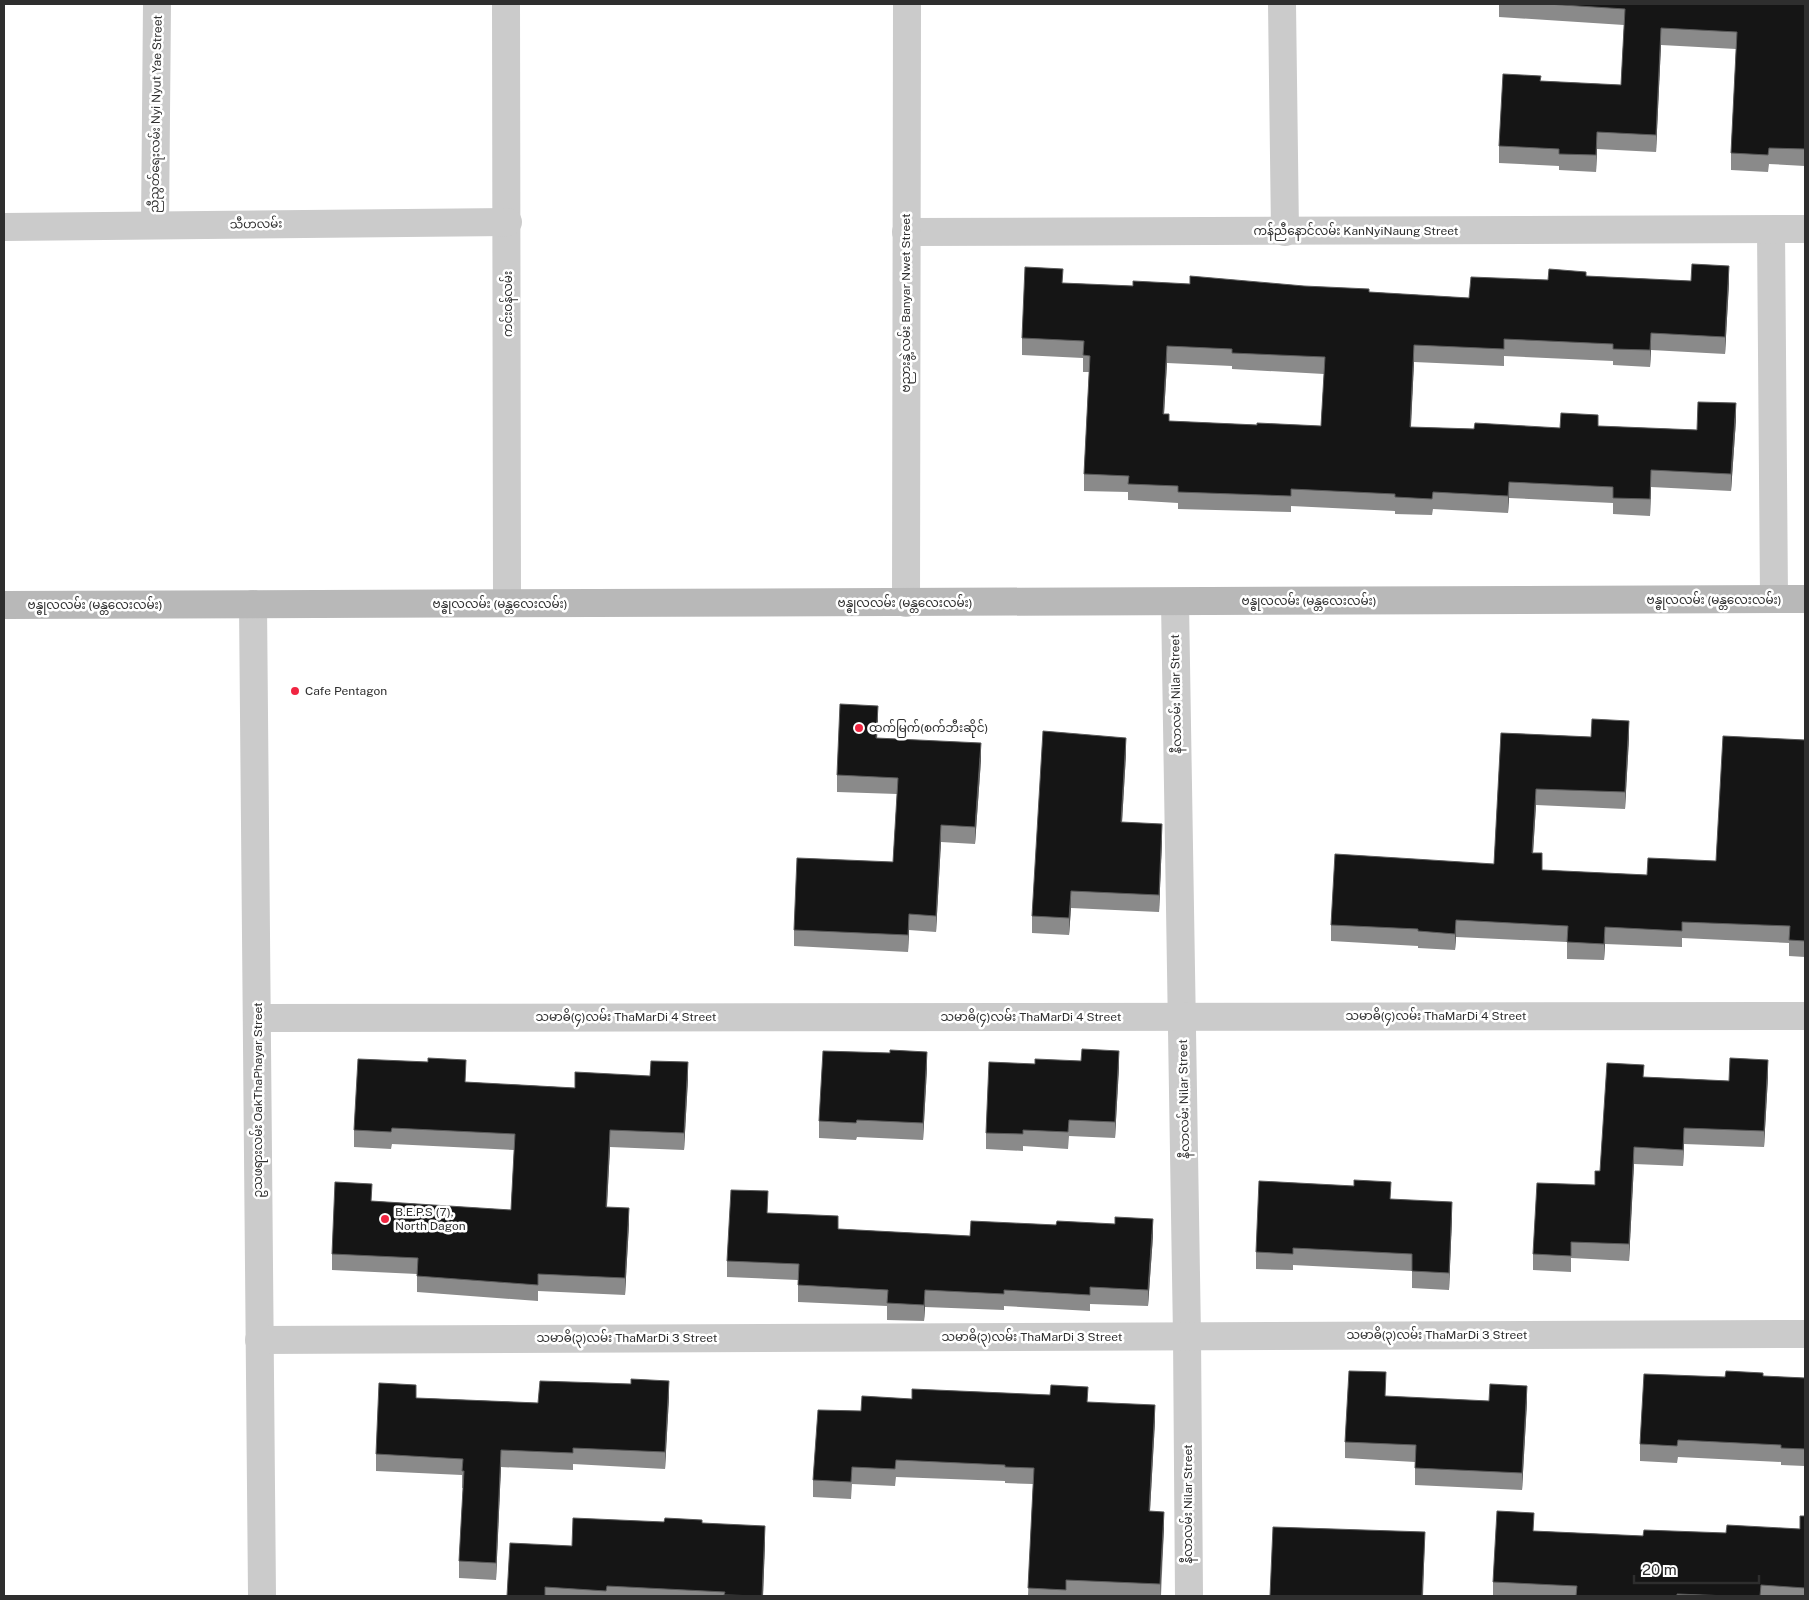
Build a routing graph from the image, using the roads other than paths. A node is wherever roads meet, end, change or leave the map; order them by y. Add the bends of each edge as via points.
1 (157, 4) edge
2 (506, 4) edge
3 (906, 4) edge
4 (1282, 4) edge
5 (508, 222) junction
6 (155, 225) junction
7 (4, 227) edge
8 (1771, 230) junction
9 (1805, 230) edge
10 (906, 232) junction
11 (1285, 232) junction
12 (1774, 599) junction
13 (1805, 599) edge
14 (1175, 602) junction
15 (906, 603) junction
16 (254, 604) junction
17 (507, 604) junction
18 (4, 605) edge
19 (1805, 1016) edge
20 (1182, 1017) junction
21 (257, 1018) junction
22 (1805, 1334) edge
23 (1187, 1336) junction
24 (259, 1340) junction
25 (262, 1596) edge
26 (1189, 1596) edge

1 - 6 street, ညီညွတ်ရေးလမ်း Nyi Nyut Yae Street
2 - 5 street, ကင်းဝန်လမ်း
3 - 10 street, ဗညားနွဲ့လမ်း Banyar Nwet Street
4 - 11 street
5 - 6 street, သီဟလမ်း
5 - 17 street, ကင်းဝန်လမ်း
6 - 7 street, သီဟလမ်း
8 - 9 street, ကန်ညီနောင်လမ်း KanNyiNaung Street
8 - 11 street, ကန်ညီနောင်လမ်း KanNyiNaung Street
8 - 12 street
10 - 11 street, ကန်ညီနောင်လမ်း KanNyiNaung Street
10 - 15 street, ဗညားနွဲ့လမ်း Banyar Nwet Street
12 - 13 street, ဗန္ဓုလလမ်း (မန္တလေးလမ်း)
12 - 14 street, ဗန္ဓုလလမ်း (မန္တလေးလမ်း)
14 - 15 street, ဗန္ဓုလလမ်း (မန္တလေးလမ်း)
14 - 20 street, နီလာလမ်း Nilar Street
15 - 17 street, ဗန္ဓုလလမ်း (မန္တလေးလမ်း)
16 - 17 street, ဗန္ဓုလလမ်း (မန္တလေးလမ်း)
16 - 18 street, ဗန္ဓုလလမ်း (မန္တလေးလမ်း)
16 - 21 street, ဥသဖရားလမ်း OakThaPhayar Street
19 - 20 street, သမာဓိ(၄)လမ်း ThaMarDi 4 Street
20 - 21 street, သမာဓိ(၄)လမ်း ThaMarDi 4 Street
20 - 23 street, နီလာလမ်း Nilar Street
21 - 24 street, ဥသဖရားလမ်း OakThaPhayar Street
22 - 23 street, သမာဓိ(၃)လမ်း ThaMarDi 3 Street
23 - 24 street, သမာဓိ(၃)လမ်း ThaMarDi 3 Street
23 - 26 street, နီလာလမ်း Nilar Street
24 - 25 street, ဥသဖရားလမ်း OakThaPhayar Street

